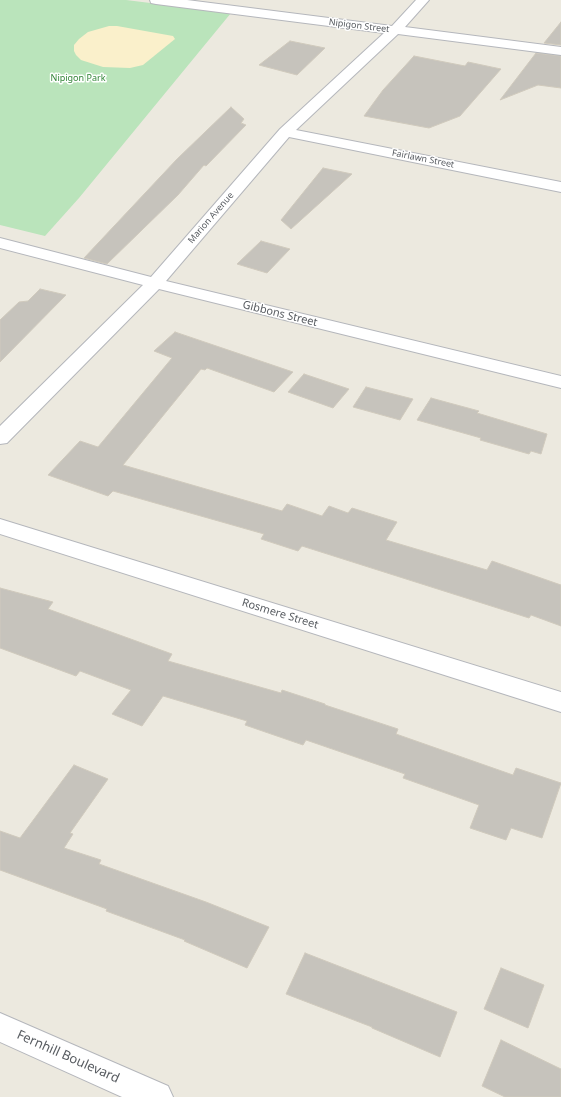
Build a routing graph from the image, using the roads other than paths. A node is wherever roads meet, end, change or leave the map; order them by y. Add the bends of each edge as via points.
1 (156, 0) edge
2 (423, 0) edge
3 (396, 30) junction
4 (561, 51) edge
5 (285, 132) junction
6 (561, 187) edge
7 (0, 243) edge
8 (155, 283) junction
9 (561, 382) edge
10 (0, 438) edge
11 (0, 526) edge
12 (561, 702) edge
13 (0, 1028) edge
14 (157, 1097) edge

1 - 3 street, Nipigon Street
2 - 3 street, Marion Avenue
3 - 4 street, Nipigon Street
3 - 5 street, Marion Avenue
5 - 6 street, Fairlawn Street
5 - 8 street, Marion Avenue
7 - 8 street, Gibbons Street
8 - 9 street, Gibbons Street
8 - 10 street, Marion Avenue
11 - 12 street, Rosmere Street
13 - 14 street, Fernhill Boulevard

